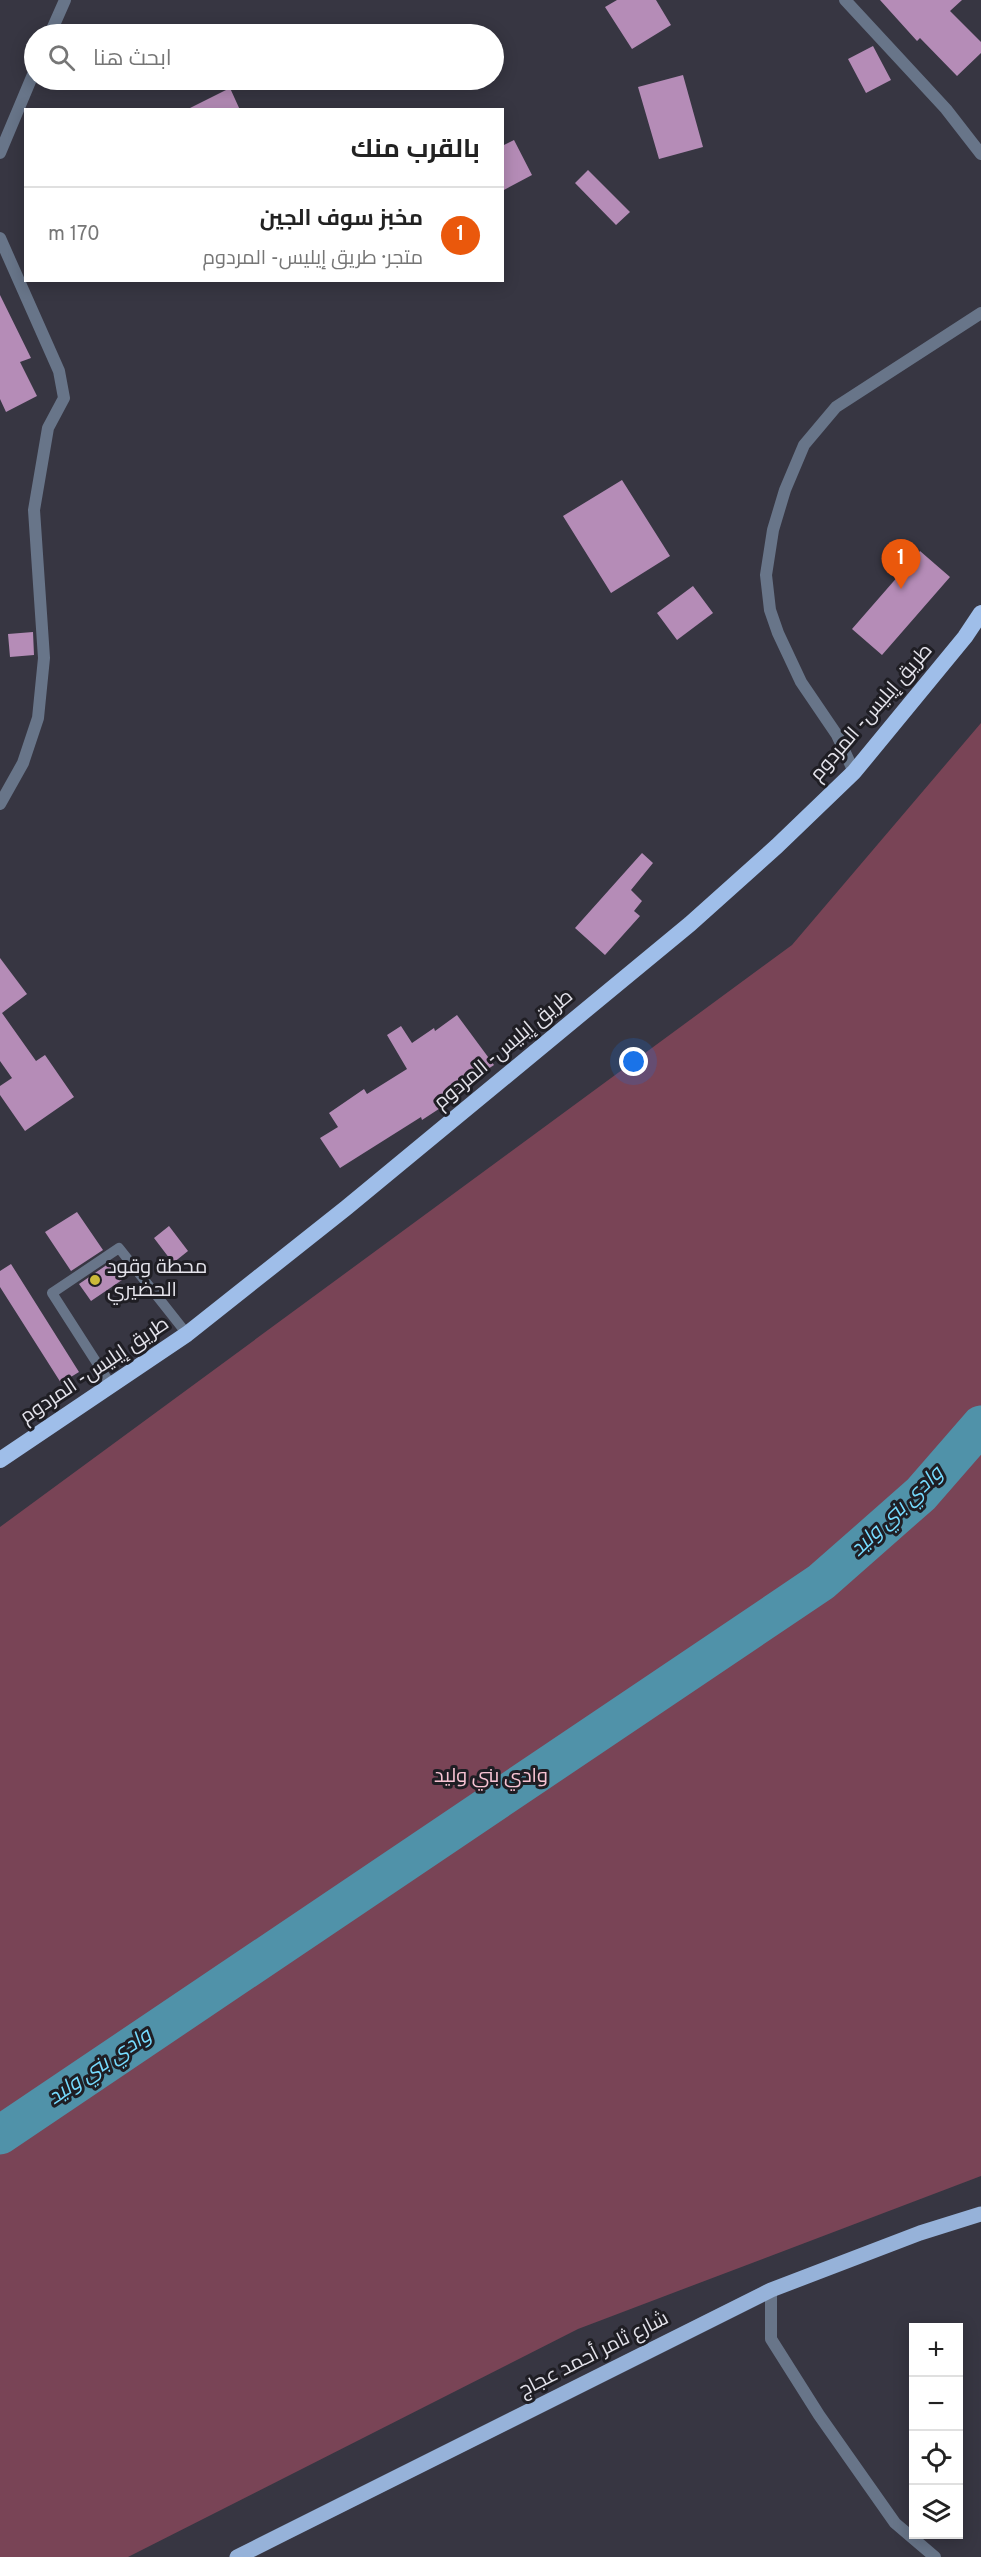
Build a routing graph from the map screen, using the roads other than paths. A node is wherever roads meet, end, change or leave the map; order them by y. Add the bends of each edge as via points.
1 (65, 0) edge
2 (845, 0) edge
3 (54, 24) edge
4 (26, 90) edge
5 (0, 153) edge
6 (981, 154) edge
7 (0, 238) edge
8 (981, 313) edge
9 (981, 613) edge
10 (854, 772) junction
11 (0, 804) edge
12 (187, 1334) junction
13 (111, 1385) junction
14 (0, 1460) edge
15 (981, 2214) edge
16 (771, 2290) junction
17 (237, 2557) edge
18 (935, 2557) edge

1 - 3 street
2 - 6 street
4 - 5 street
7 - 11 street via 59,371 64,398 48,428 34,510 44,658 38,718 23,763
8 - 10 street via 836,407 804,445 784,490 766,574 770,610 801,681 837,735
9 - 10 highway, طريق إيليس- المردوم
10 - 12 highway, طريق إيليس- المردوم via 690,924
12 - 13 highway, طريق إيليس- المردوم
12 - 13 lane via 119,1248 52,1293
13 - 14 highway, طريق إيليس- المردوم
15 - 16 main road, شارع ثامر أحمد عجاج
16 - 17 main road, شارع ثامر أحمد عجاج
16 - 18 street via 771,2339 895,2523

